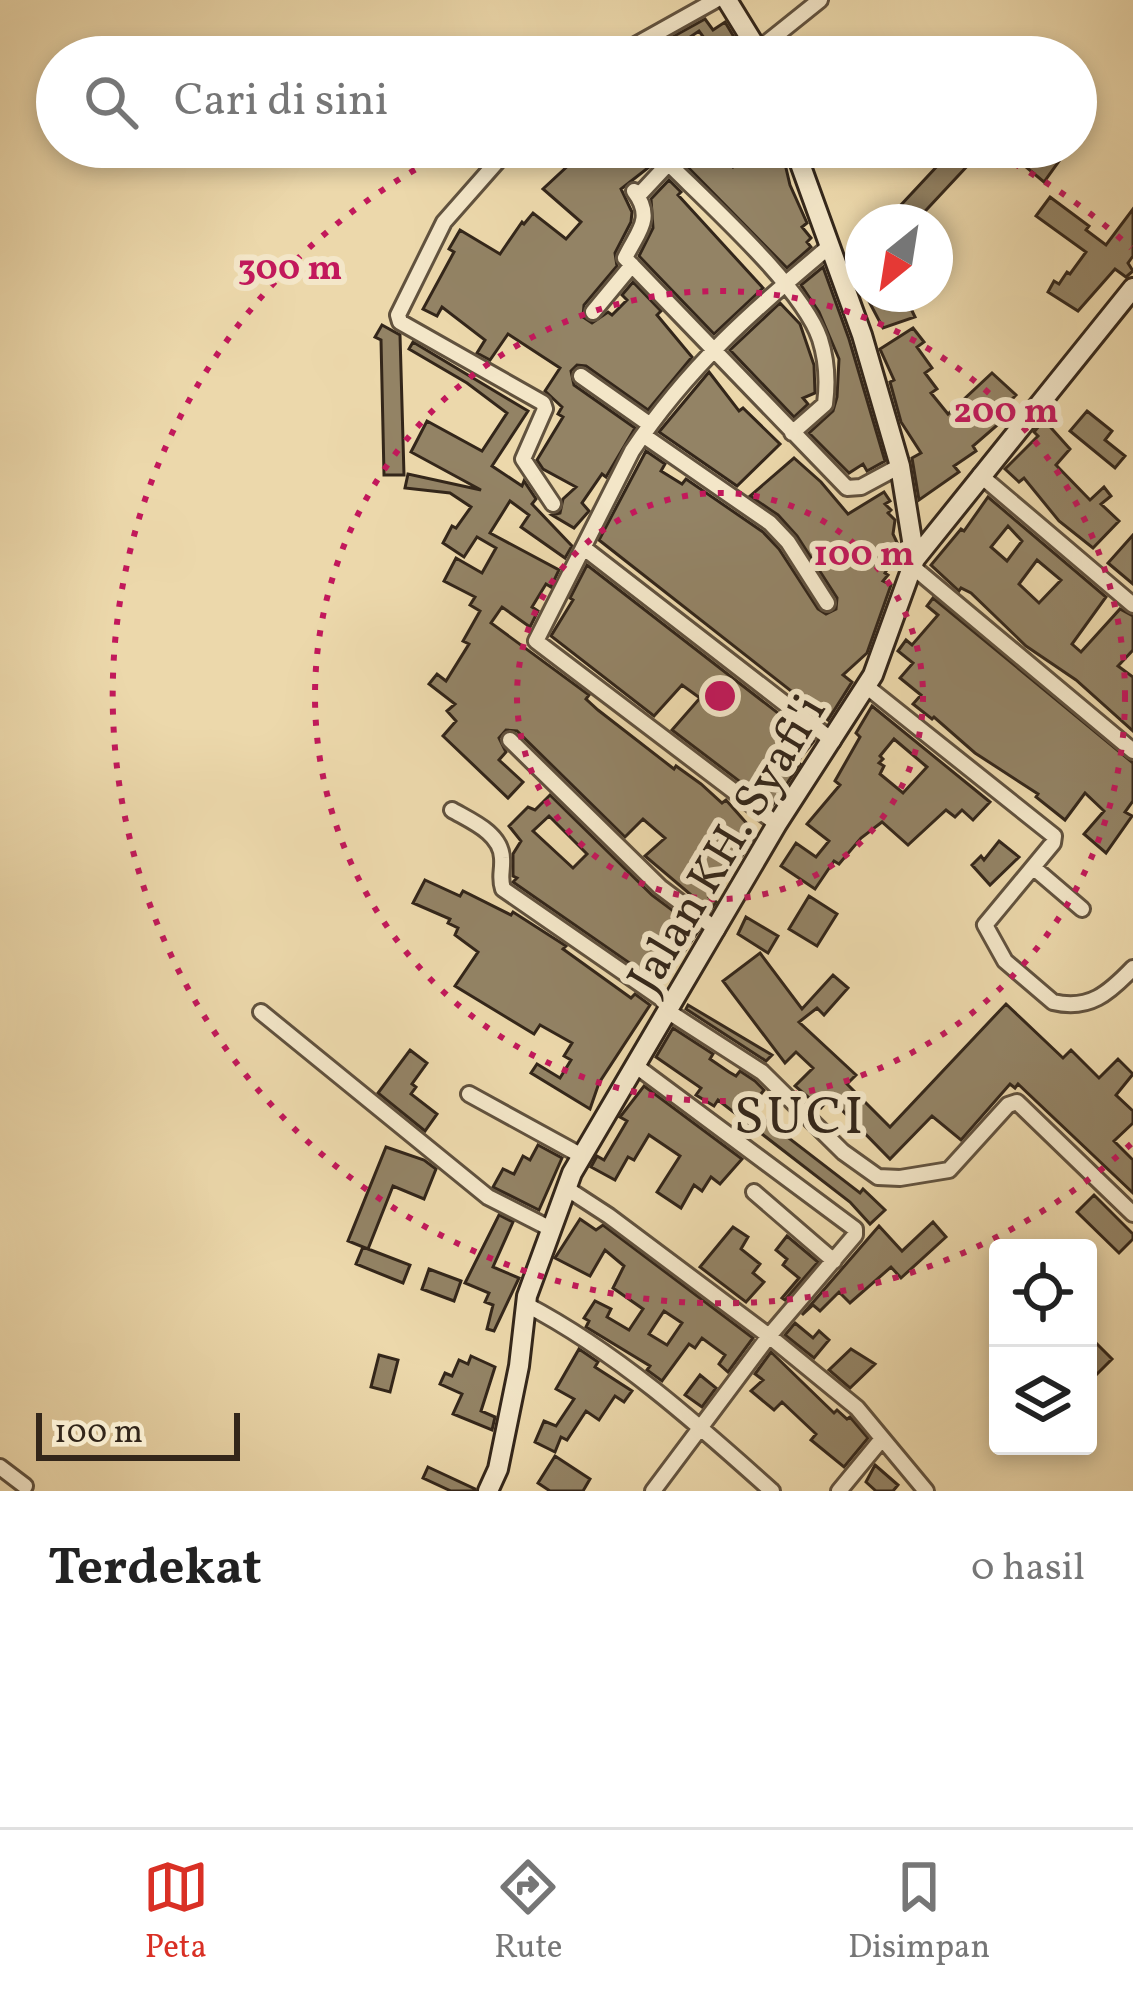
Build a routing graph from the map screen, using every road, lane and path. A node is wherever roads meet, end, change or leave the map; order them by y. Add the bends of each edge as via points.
1 (716, 0) edge
2 (727, 0) edge
3 (820, 0) edge
4 (652, 36) edge
5 (749, 36) edge
6 (779, 36) edge
7 (492, 168) edge
8 (664, 168) edge
9 (672, 168) edge
10 (802, 168) edge
11 (830, 246) junction
12 (632, 265) junction
13 (785, 284) junction
14 (1130, 299) edge
15 (593, 312) dead end
16 (714, 346) junction
17 (581, 376) dead end
18 (646, 429) junction
19 (791, 433) junction
20 (899, 466) junction
21 (980, 475) junction
22 (554, 504) dead end
23 (584, 548) junction
24 (914, 563) junction
25 (826, 603) dead end
26 (1133, 605) edge
27 (866, 686) junction
28 (510, 740) dead end
29 (832, 741) junction
30 (1133, 751) edge
31 (452, 810) dead end
32 (777, 824) junction
33 (1034, 868) junction
34 (1082, 909) dead end
35 (717, 930) junction
36 (1133, 968) edge
37 (670, 1010) junction
38 (261, 1012) dead end
39 (636, 1066) junction
40 (469, 1094) dead end
41 (582, 1156) junction
42 (566, 1188) junction
43 (754, 1192) dead end
44 (1133, 1214) edge
45 (551, 1228) junction
46 (834, 1261) junction
47 (525, 1304) junction
48 (770, 1336) junction
49 (702, 1427) junction
50 (881, 1439) junction
51 (0, 1467) edge
52 (25, 1486) dead end
53 (488, 1491) edge
54 (653, 1491) edge
55 (772, 1491) edge
56 (839, 1491) edge
57 (926, 1491) edge

1 - 4 street
2 - 5 main road
3 - 6 street
7 - 22 street via 444,222 398,315 545,406 523,459
8 - 12 street via 636,193 646,221 625,256
9 - 13 street
10 - 11 main road
11 - 13 street
11 - 20 main road
12 - 15 street
12 - 16 street
13 - 16 street
13 - 19 street via 819,336 828,380 823,409
14 - 21 main road, Jalan KH. Syafi'i
16 - 18 street
16 - 19 street
17 - 18 street
18 - 23 street
18 - 25 street via 770,523
19 - 20 street via 852,490
20 - 24 main road
21 - 24 main road, Jalan KH. Syafi'i
21 - 26 street
23 - 29 street
23 - 32 street via 537,644
24 - 27 main road, Jalan KH. Syafi'i
24 - 30 street
27 - 29 main road, Jalan KH. Syafi'i
27 - 33 street via 1052,834
28 - 35 street via 660,887
29 - 32 main road, Jalan KH. Syafi'i
31 - 37 street via 495,839 502,889
32 - 35 main road, Jalan KH. Syafi'i
33 - 34 street
33 - 36 street via 985,925 1005,961 1062,1005 1103,997
35 - 37 main road, Jalan KH. Syafi'i
37 - 39 main road, Jalan KH. Syafi'i
37 - 44 street via 762,1072 878,1178 949,1170 1017,1102
38 - 45 street via 488,1197
39 - 41 main road, Jalan KH. Syafi'i
39 - 46 street via 853,1225 855,1235
40 - 41 street
41 - 42 main road, Jalan KH. Syafi'i
42 - 45 main road, Jalan KH. Syafi'i
42 - 48 street
43 - 46 street
45 - 47 main road, Jalan KH. Syafi'i
46 - 48 street
47 - 49 street via 579,1332
47 - 53 main road, Jalan KH. Syafi'i via 519,1366
48 - 49 street
48 - 50 street
49 - 54 street
49 - 55 street
50 - 56 street
50 - 57 street
51 - 52 street

